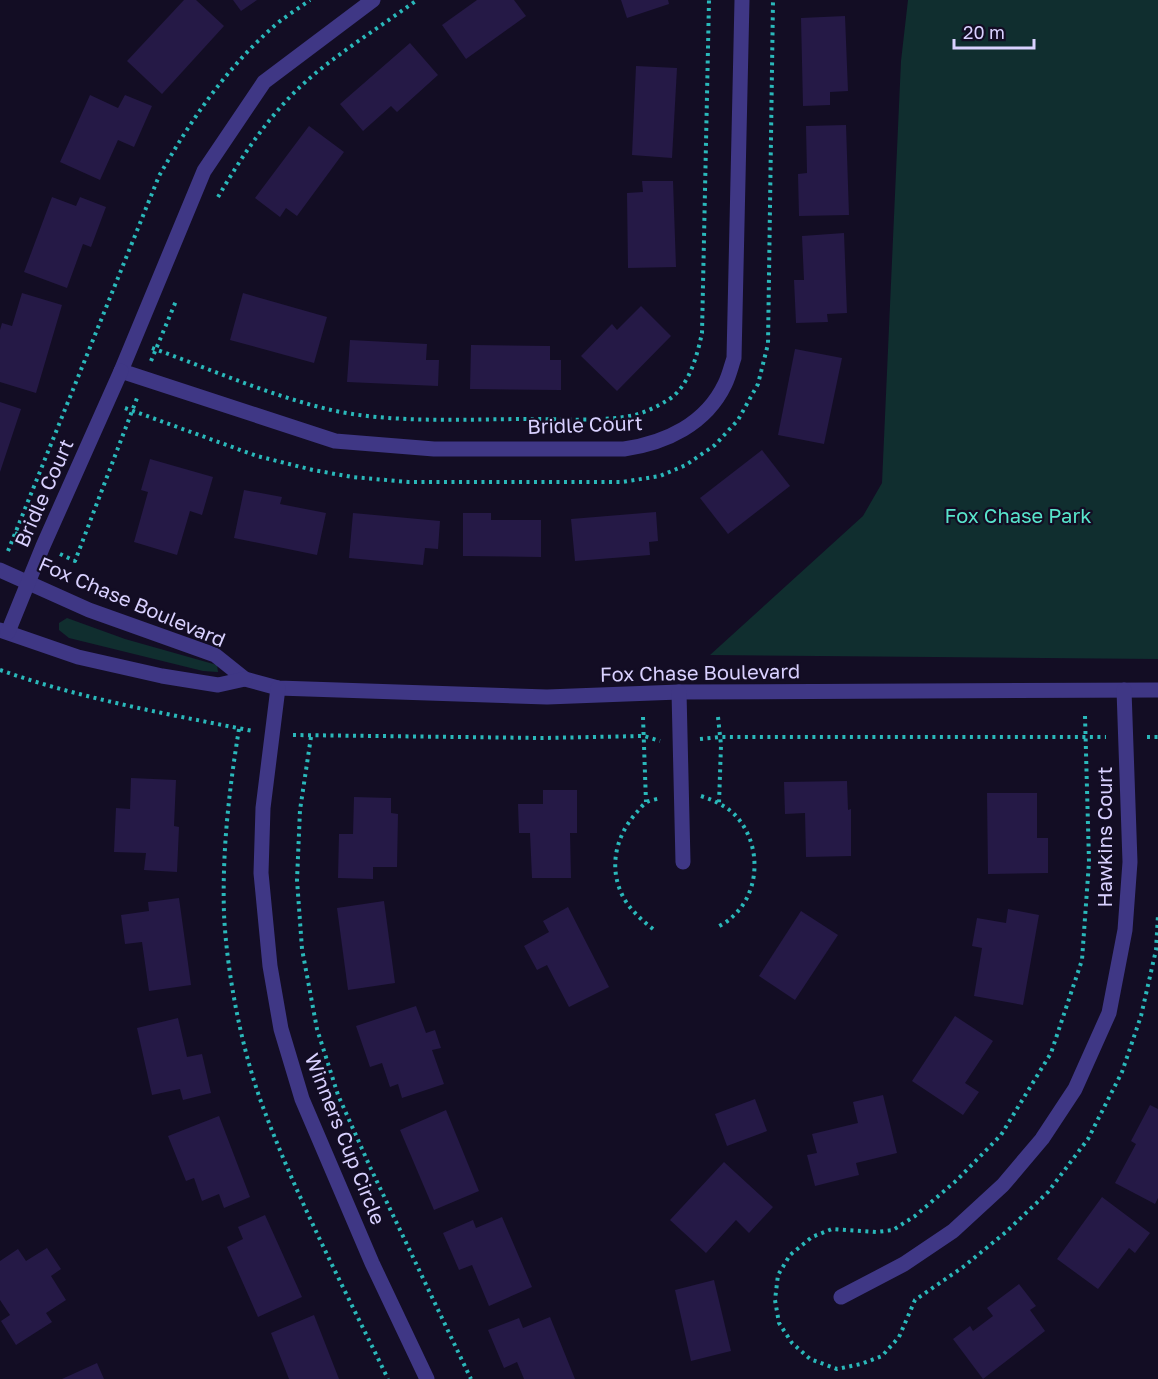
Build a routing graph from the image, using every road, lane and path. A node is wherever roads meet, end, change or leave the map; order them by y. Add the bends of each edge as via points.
1 (310, 0) edge
2 (373, 0) edge
3 (417, 0) edge
4 (709, 0) edge
5 (742, 0) edge
6 (773, 0) edge
7 (218, 198) dead end
8 (178, 295) dead end
9 (121, 370) junction
10 (120, 406) dead end
11 (7, 555) dead end
12 (0, 570) edge
13 (28, 581) junction
14 (4, 631) edge
15 (0, 670) edge
16 (245, 679) junction
17 (278, 688) junction
18 (1124, 690) junction
19 (1158, 690) edge
20 (679, 693) junction
21 (1085, 716) dead end
22 (643, 717) dead end
23 (718, 717) dead end
24 (273, 734) junction
25 (644, 736) junction
26 (311, 737) junction
27 (720, 737) junction
28 (1087, 737) junction
29 (1126, 737) junction
30 (1158, 737) edge
31 (681, 741) junction
32 (646, 802) dead end
33 (719, 802) dead end
34 (683, 862) dead end
35 (1158, 915) edge
36 (841, 1297) dead end
37 (427, 1379) edge
38 (471, 1379) edge

1 - 11 path via 253,46 208,96 159,176
2 - 9 street, Bridle Court via 264,82 204,171
3 - 7 path via 316,72 284,103 245,151
4 - 8 path via 702,333 697,357 684,381 671,398 653,408 636,415 518,419 433,419 329,410 281,397 156,349
5 - 9 street, Bridle Court via 734,358 726,384 712,406 692,425 648,446 624,449 434,449 335,441
6 - 10 path via 768,344 758,384 738,420 715,445 686,465 660,476 622,482 408,482 352,477 257,456
9 - 13 street, Bridle Court
12 - 13 street, Fox Chase Boulevard
13 - 14 street, Bridle Court
13 - 16 street, Fox Chase Boulevard via 90,610 214,655
14 - 16 street, Fox Chase Boulevard via 78,657 162,676 218,685
15 - 24 path via 133,708
16 - 17 street, Fox Chase Boulevard
17 - 20 street, Fox Chase Boulevard via 547,697
17 - 24 street, Winners Cup Circle
18 - 19 street, Fox Chase Boulevard
18 - 20 street, Fox Chase Boulevard
18 - 29 street, Hawkins Court
20 - 31 street
21 - 28 path
22 - 25 path
23 - 27 path
24 - 26 path
24 - 37 street, Winners Cup Circle via 263,808 261,873 281,1029 302,1099
25 - 26 path
25 - 31 path via 656,741
25 - 32 path
26 - 38 path via 300,810 297,880 302,948 316,1029 343,1106
27 - 28 path
27 - 31 path
27 - 33 path
28 - 29 path
28 - 35 path via 1089,862 1082,960 1051,1053 1001,1135 915,1216 893,1230 832,1229 812,1237 790,1255 778,1275 775,1300 780,1323 792,1343 810,1359 837,1369 882,1356 899,1337 915,1300 963,1267 1048,1192 1088,1139 1122,1072 1144,1005 1156,950
29 - 30 path
29 - 36 street, Hawkins Court via 1130,862 1125,930 1109,1013 1075,1089 1042,1139 1003,1185 952,1231 904,1264
31 - 34 street

